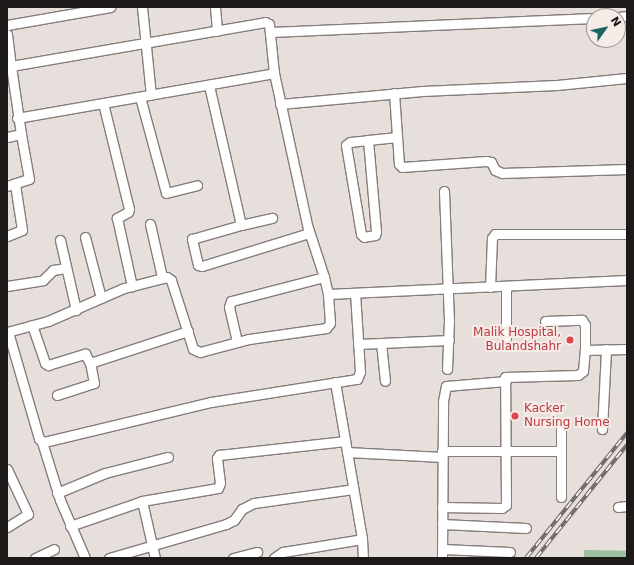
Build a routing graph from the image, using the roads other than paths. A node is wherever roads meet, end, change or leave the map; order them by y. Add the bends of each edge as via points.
1 (110, 7) edge
2 (142, 7) edge
3 (214, 7) edge
4 (586, 18) edge
5 (7, 25) edge
6 (217, 31) junction
7 (271, 32) junction
8 (7, 34) edge
9 (146, 44) junction
10 (8, 48) edge
11 (11, 66) junction
12 (274, 73) junction
13 (627, 78) edge
14 (209, 85) junction
15 (10, 94) edge
16 (394, 94) junction
17 (151, 95) junction
18 (140, 97) junction
19 (103, 103) junction
20 (280, 104) junction
21 (17, 118) junction
22 (21, 134) junction
23 (7, 137) edge
24 (397, 137) junction
25 (368, 140) junction
26 (627, 169) edge
27 (11, 185) edge
28 (197, 185) dead end
29 (444, 191) dead end
30 (272, 218) dead end
31 (150, 224) dead end
32 (241, 225) junction
33 (308, 228) junction
34 (627, 234) edge
35 (7, 236) edge
36 (85, 237) dead end
37 (60, 240) dead end
38 (66, 268) junction
39 (162, 277) junction
40 (324, 277) junction
41 (627, 280) edge
42 (7, 286) edge
43 (132, 286) junction
44 (506, 286) junction
45 (490, 287) junction
46 (447, 289) junction
47 (355, 293) junction
48 (328, 294) junction
49 (101, 298) junction
50 (76, 310) junction
51 (545, 321) dead end
52 (32, 326) junction
53 (7, 332) edge
54 (188, 332) junction
55 (506, 339) dead end
56 (449, 340) junction
57 (237, 342) junction
58 (381, 343) junction
59 (358, 344) junction
60 (606, 349) junction
61 (627, 349) edge
62 (585, 350) junction
63 (90, 363) junction
64 (447, 369) dead end
65 (385, 381) dead end
66 (506, 381) junction
67 (335, 382) junction
68 (57, 395) dead end
69 (561, 425) dead end
70 (602, 429) dead end
71 (345, 441) junction
72 (42, 442) junction
73 (561, 451) junction
74 (347, 452) junction
75 (505, 452) junction
76 (442, 454) junction
77 (168, 457) dead end
78 (7, 469) edge
79 (354, 488) junction
80 (57, 493) junction
81 (561, 497) dead end
82 (142, 501) junction
83 (442, 507) junction
84 (442, 524) junction
85 (70, 526) junction
86 (7, 528) edge
87 (526, 528) dead end
88 (362, 539) junction
89 (151, 545) junction
90 (54, 549) dead end
91 (257, 552) dead end
92 (510, 552) dead end
93 (442, 554) edge
94 (35, 558) edge
95 (85, 558) edge
96 (109, 558) edge
97 (155, 558) edge
98 (233, 558) edge
99 (274, 558) edge
100 (363, 558) edge

1 - 5 street
2 - 9 street
3 - 6 street
4 - 7 street
6 - 7 street via 265,22 269,24
6 - 9 street
7 - 12 street
8 - 10 street
9 - 11 street
9 - 17 street
10 - 11 street
11 - 15 street
12 - 14 street
12 - 20 street
13 - 16 street via 552,86
14 - 17 street
14 - 32 street
15 - 21 street
16 - 20 street
16 - 24 street
17 - 18 street
18 - 19 street
18 - 28 street via 166,193
19 - 21 street
19 - 43 street via 129,209 117,218
20 - 33 street
21 - 22 street
22 - 23 street
22 - 27 street via 29,179
24 - 25 street
24 - 26 street via 399,164 402,167 486,161 491,162 497,172 502,173
25 - 25 street via 346,145 361,234 364,237 375,235 376,232
27 - 35 street via 22,230
29 - 46 street
30 - 32 street
31 - 39 street
32 - 33 street via 194,238 198,265 202,266 306,235
33 - 40 street
34 - 45 street via 495,234 492,238
36 - 49 street
37 - 38 street
38 - 42 street via 53,270 43,280
38 - 50 street
39 - 43 street
39 - 54 street via 171,280
40 - 48 street
40 - 57 street via 231,301 229,307
41 - 44 street
43 - 49 street
44 - 45 street
44 - 55 street
45 - 46 street
46 - 47 street
46 - 56 street
47 - 48 street
47 - 59 street
48 - 57 street via 330,323 326,328
49 - 50 street
50 - 52 street
51 - 62 street via 582,320 585,325
52 - 53 street
52 - 63 street via 47,365 85,354
53 - 72 street
54 - 57 street via 197,352
54 - 63 street
56 - 58 street
56 - 64 street
58 - 59 street
58 - 65 street
59 - 67 street via 360,375 352,380
60 - 61 street
60 - 62 street
60 - 70 street
62 - 66 street via 583,370 578,375 505,377
63 - 68 street via 94,383
66 - 75 street
66 - 76 street via 446,386 443,401
67 - 71 street
67 - 72 street via 174,410
69 - 73 street
71 - 74 street
71 - 82 street via 219,455 216,458 220,483 218,488
72 - 80 street
73 - 75 street
73 - 81 street
74 - 76 street
74 - 79 street
75 - 76 street
75 - 83 street via 506,507
76 - 83 street
77 - 80 street via 105,473
78 - 86 street via 28,514
79 - 88 street
79 - 89 street via 254,503 242,509 234,520 226,524
80 - 85 street
82 - 85 street
82 - 89 street
83 - 84 street
84 - 87 street
84 - 93 street
85 - 95 street
88 - 99 street via 283,552
88 - 100 street
89 - 96 street
89 - 97 street
90 - 94 street
91 - 98 street
92 - 93 street

